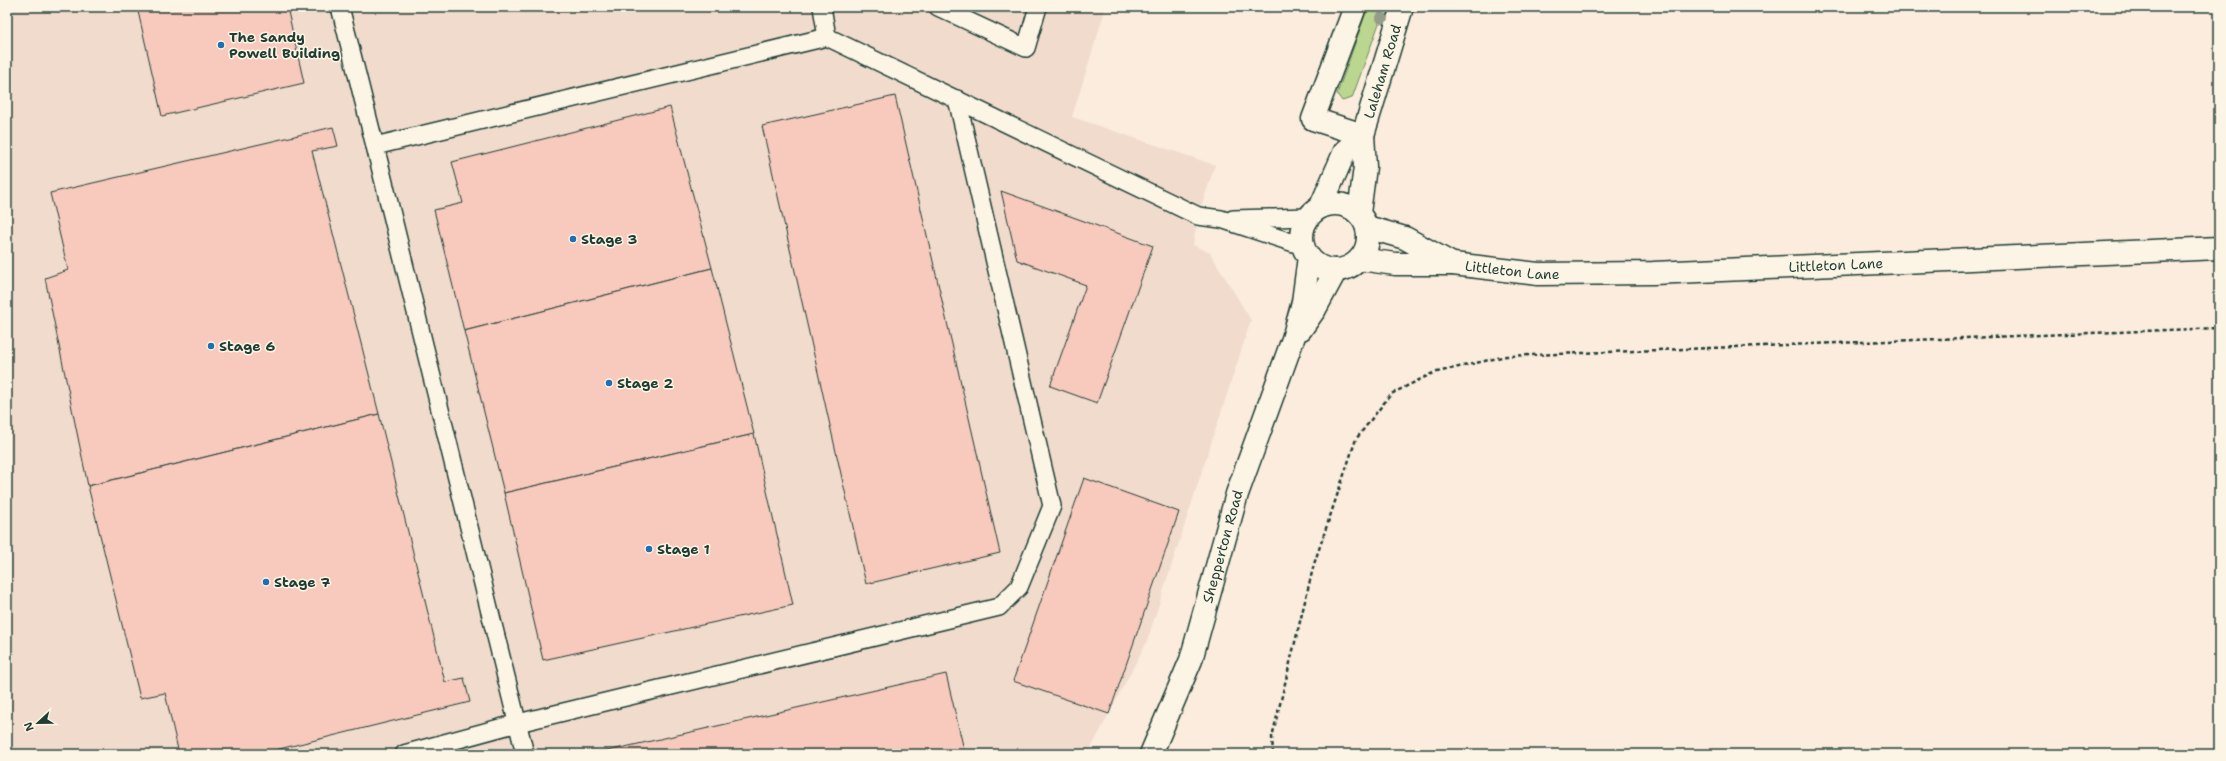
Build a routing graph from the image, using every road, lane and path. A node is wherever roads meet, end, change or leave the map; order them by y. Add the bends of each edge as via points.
1 (340, 7) edge
2 (822, 7) edge
3 (938, 7) edge
4 (1038, 7) edge
5 (1355, 7) edge
6 (1402, 7) edge
7 (828, 37) junction
8 (956, 99) junction
9 (1363, 135) junction
10 (375, 146) junction
11 (1315, 212) junction
12 (1221, 220) junction
13 (1363, 220) junction
14 (2219, 248) edge
15 (1306, 252) junction
16 (1360, 259) junction
17 (1453, 264) junction
18 (1336, 270) junction
19 (2219, 328) edge
20 (1293, 339) junction
21 (518, 723) junction
22 (404, 754) edge
23 (525, 754) edge
24 (1151, 754) edge
25 (1273, 754) edge

1 - 10 lane
2 - 7 lane
3 - 4 lane via 1026,48
5 - 9 street, Laleham Road via 1313,119
6 - 9 street, Laleham Road
7 - 8 lane
7 - 10 lane
8 - 12 lane via 1198,216
8 - 21 lane via 1052,506 1019,587 999,607
9 - 11 street, Laleham Road via 1345,151
9 - 13 street, Laleham Road
10 - 21 lane
11 - 12 lane
11 - 13 street via 1334,203 1348,206
11 - 15 street via 1302,232
12 - 15 lane
13 - 16 street via 1369,239
13 - 17 street, Littleton Lane via 1405,238
14 - 17 street, Littleton Lane via 1653,273 1538,274
15 - 18 street via 1323,268
15 - 20 street, Shepperton Road via 1303,302
16 - 17 street, Littleton Lane via 1395,264
16 - 18 street via 1345,269
18 - 20 street, Shepperton Road via 1315,309
19 - 25 path via 1506,356 1433,373 1391,394 1356,439 1314,564 1272,737
20 - 24 street, Shepperton Road via 1237,494 1191,660
21 - 22 lane
21 - 23 lane

